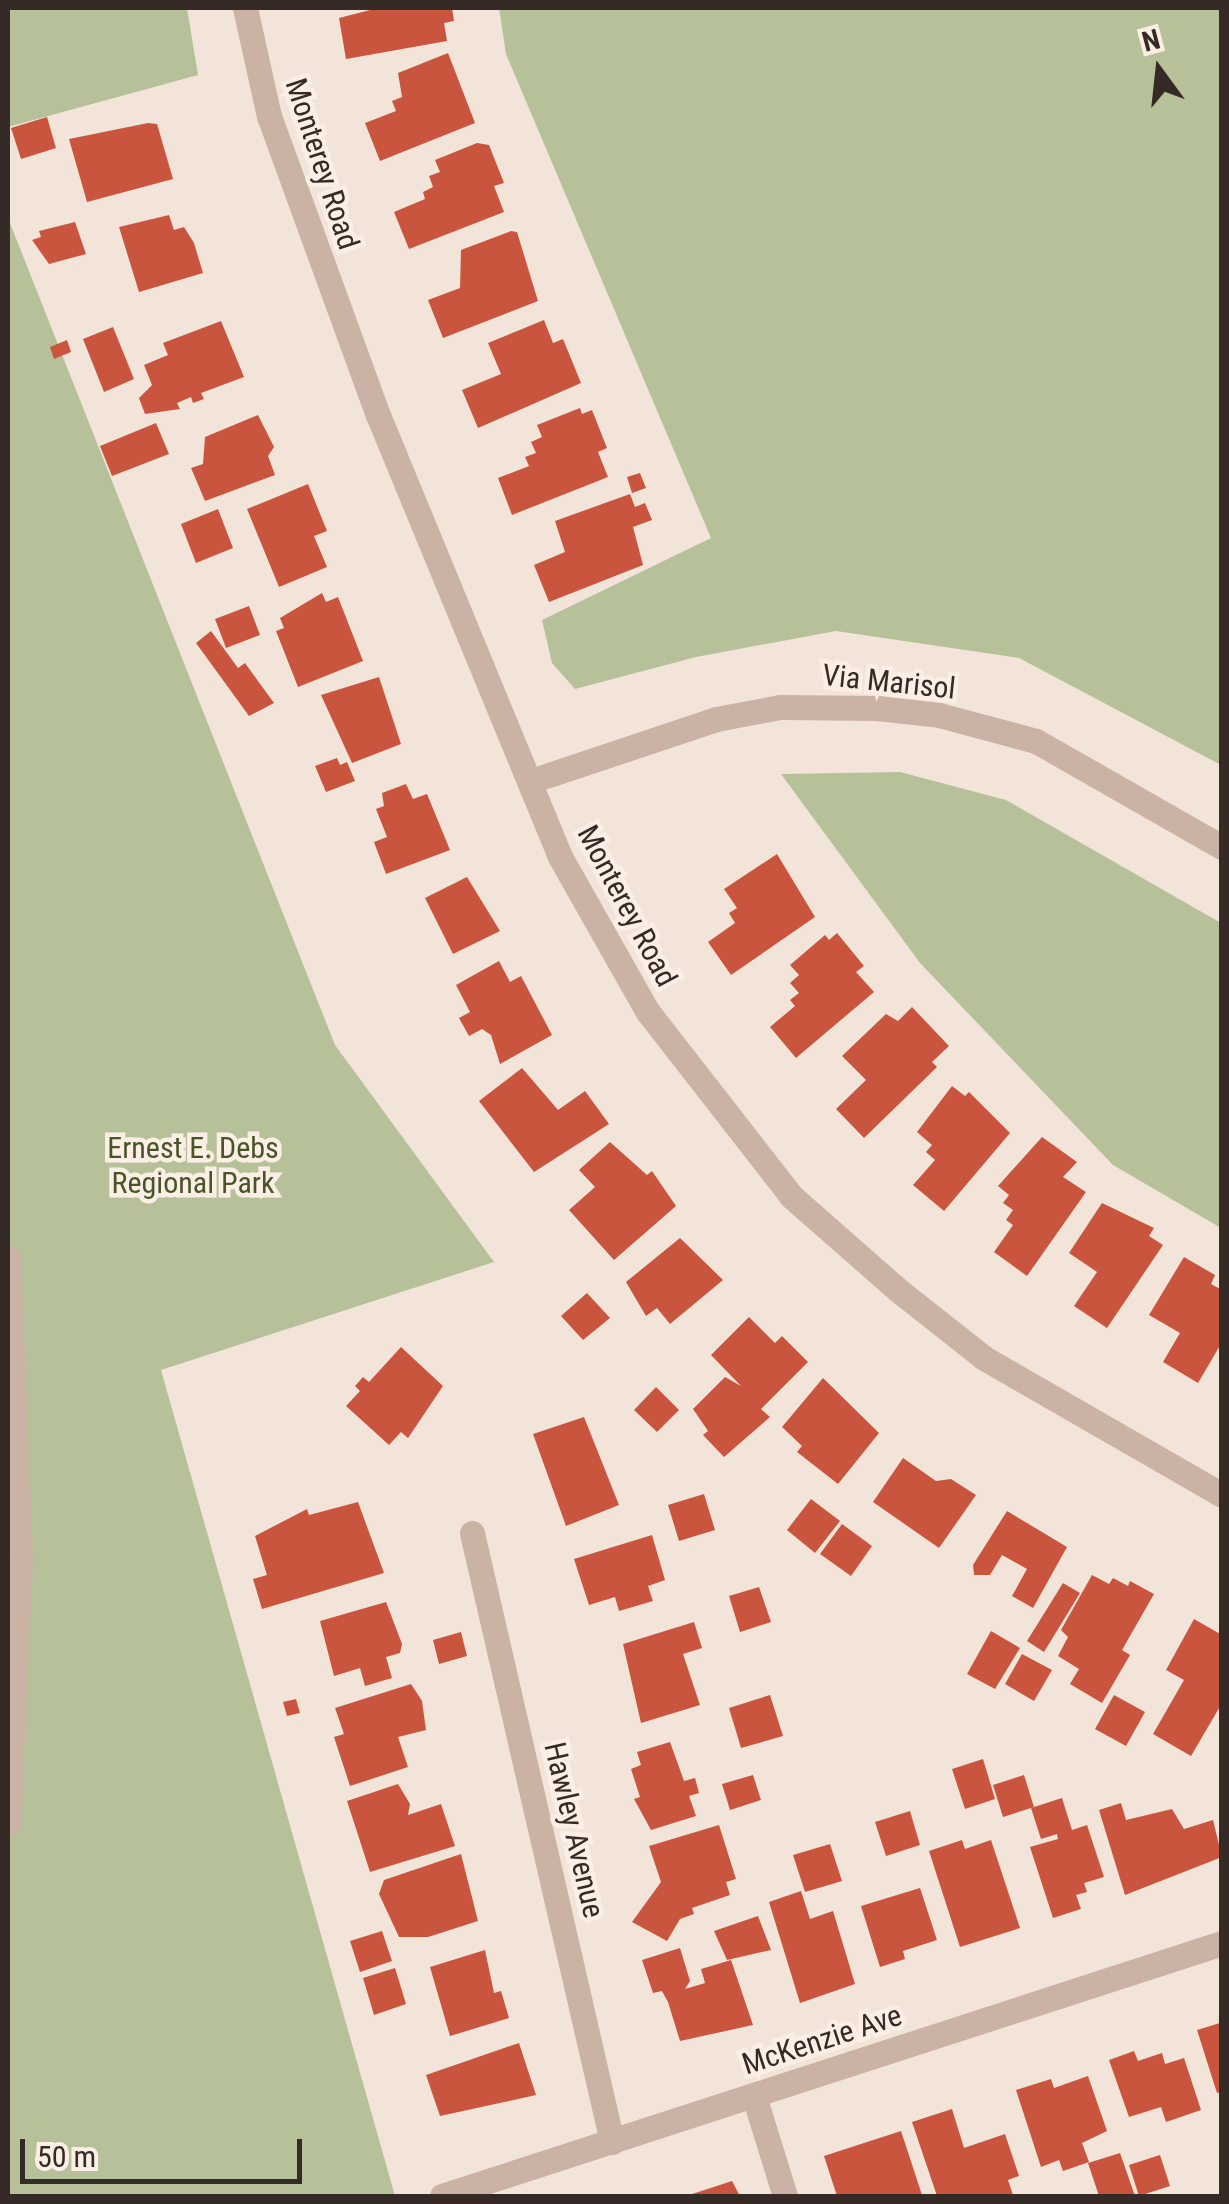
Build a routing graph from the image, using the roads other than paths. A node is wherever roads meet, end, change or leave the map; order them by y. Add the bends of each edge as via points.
1 (245, 8) edge
2 (532, 781) junction
3 (1222, 847) edge
4 (8, 1258) edge
5 (1222, 1495) edge
6 (472, 1533) dead end
7 (8, 1824) edge
8 (1222, 1942) edge
9 (754, 2096) junction
10 (612, 2142) junction
11 (442, 2196) edge
12 (785, 2196) edge

1 - 2 street, Monterey Road via 268,116 312,246
2 - 3 street, Via Marisol via 716,719 780,707 877,708 939,715 1036,740
2 - 5 street, Monterey Road via 559,855 648,1012 791,1196 984,1358
4 - 7 street via 20,1562
6 - 10 street, Hawley Avenue
8 - 9 street, McKenzie Ave
9 - 10 street, McKenzie Ave
9 - 12 street
10 - 11 street, McKenzie Ave

